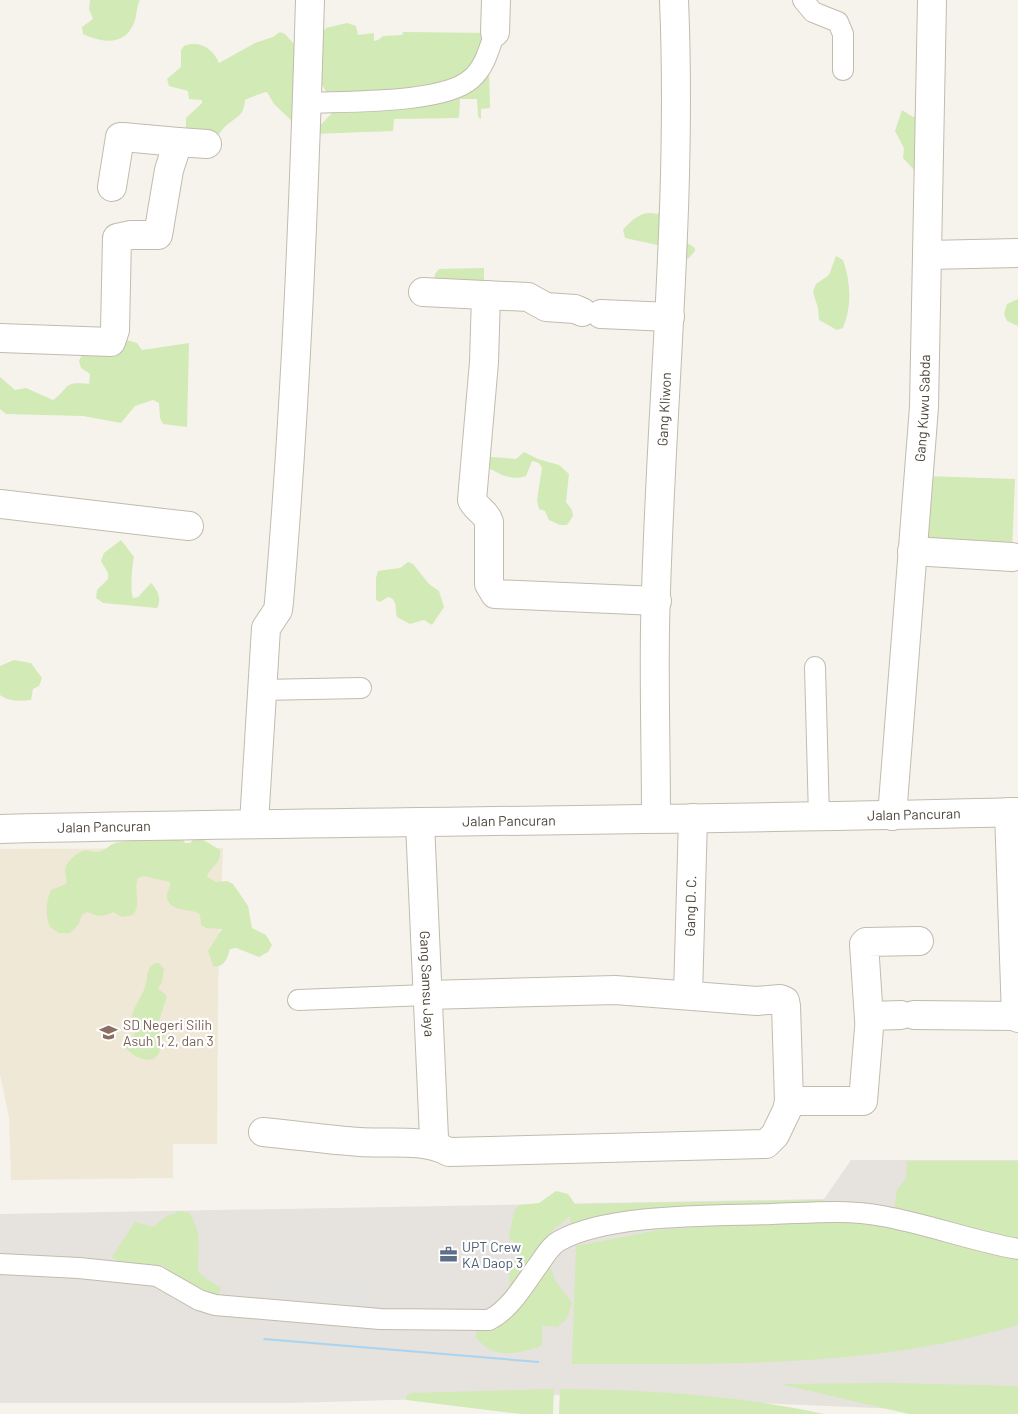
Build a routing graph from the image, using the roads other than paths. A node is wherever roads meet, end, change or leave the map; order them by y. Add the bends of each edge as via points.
1 (310, 0) edge
2 (496, 0) edge
3 (674, 0) edge
4 (802, 0) edge
5 (932, 0) edge
6 (495, 32) joint
7 (842, 70) dead end
8 (307, 103) junction
9 (178, 142) junction
10 (207, 144) dead end
11 (112, 187) dead end
12 (1018, 253) edge
13 (927, 255) junction
14 (423, 292) dead end
15 (486, 295) junction
16 (670, 317) junction
17 (0, 338) edge
18 (0, 504) edge
19 (188, 526) dead end
20 (912, 551) junction
21 (1012, 557) dead end
22 (657, 601) junction
23 (815, 667) dead end
24 (361, 688) dead end
25 (261, 690) junction
26 (1014, 812) edge
27 (892, 816) junction
28 (819, 817) junction
29 (656, 818) junction
30 (693, 818) junction
31 (254, 823) junction
32 (420, 823) junction
33 (0, 829) edge
34 (919, 941) dead end
35 (427, 995) junction
36 (688, 995) junction
37 (298, 1000) dead end
38 (1017, 1017) edge
39 (869, 1019) junction
40 (788, 1101) junction
41 (263, 1132) dead end
42 (437, 1146) junction
43 (1018, 1249) edge
44 (0, 1264) edge

1 - 8 street
2 - 6 street
3 - 16 street, Gang Kliwon via 677,126
4 - 7 lane via 813,12 838,22 843,34
5 - 13 street, Gang Kuwu Sabda
6 - 8 lane via 484,63 471,80 454,90 423,97
8 - 25 street via 292,450 278,610 266,628
9 - 10 street
9 - 11 street via 121,137
9 - 17 street via 169,170 158,235 116,238 115,330 111,342
12 - 13 street
13 - 20 street, Gang Kuwu Sabda via 927,349
14 - 15 street
15 - 16 street via 528,297 546,307 575,308 591,313
15 - 22 street via 484,362 472,500 490,522 489,584 494,594
16 - 22 street, Gang Kliwon
18 - 19 street
20 - 21 street
20 - 27 street, Gang Kuwu Sabda
22 - 29 street, Gang Kliwon
23 - 28 lane
24 - 25 lane
25 - 31 street
26 - 27 street, Jalan Pancuran
26 - 38 street
27 - 28 street, Jalan Pancuran
28 - 30 street, Jalan Pancuran
29 - 30 street, Jalan Pancuran
29 - 32 street, Jalan Pancuran
30 - 36 street, Gang D. C.
31 - 32 street, Jalan Pancuran
31 - 33 street, Jalan Pancuran
32 - 35 street, Gang Samsu Jaya
34 - 39 street via 864,944
35 - 36 street via 615,990
35 - 37 lane
35 - 42 street, Gang Samsu Jaya
36 - 40 street via 785,1001
38 - 39 street via 872,1015
39 - 40 street via 863,1101
40 - 42 street via 775,1135 766,1144 449,1152
41 - 42 street
43 - 44 lane via 898,1219 848,1212 651,1219 611,1225 558,1242 513,1299 490,1320 380,1319 215,1305 157,1276

